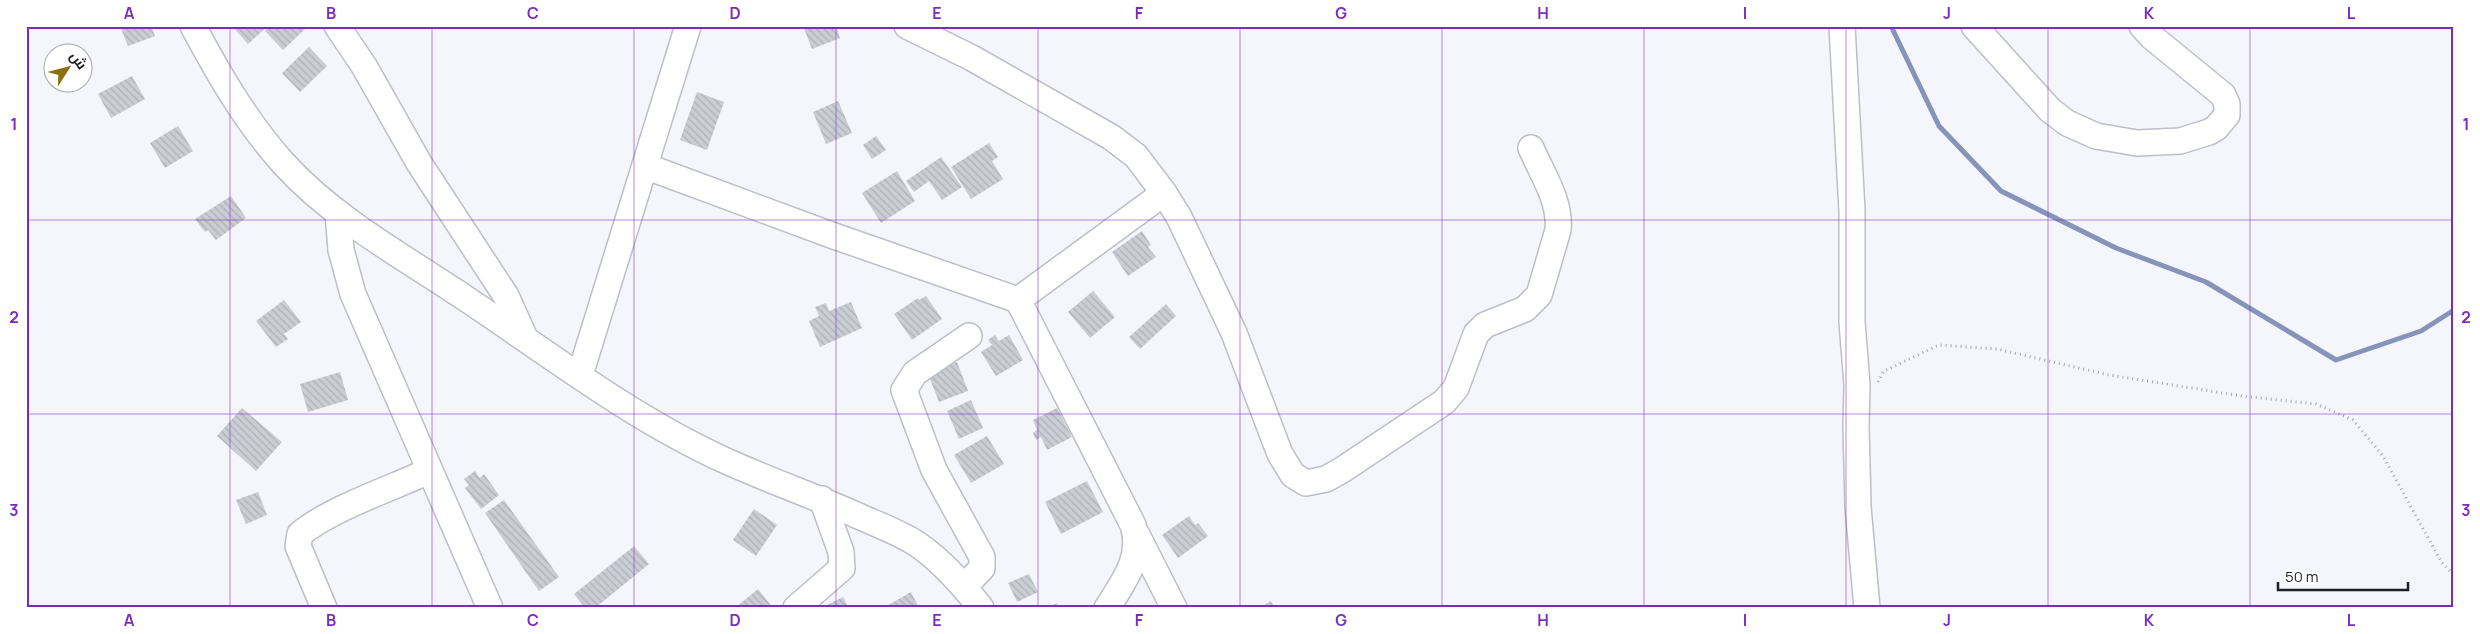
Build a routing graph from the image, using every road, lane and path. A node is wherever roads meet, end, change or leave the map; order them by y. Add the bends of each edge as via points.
1 (193, 26) edge
2 (337, 26) edge
3 (688, 26) edge
4 (907, 26) edge
5 (1842, 26) edge
6 (1974, 26) edge
7 (2142, 26) edge
8 (1531, 148) dead end
9 (645, 166) junction
10 (1164, 193) junction
11 (338, 213) junction
12 (1018, 300) junction
13 (969, 336) dead end
14 (526, 339) junction
15 (580, 376) junction
16 (1876, 386) dead end
17 (429, 471) junction
18 (822, 499) junction
19 (1136, 535) junction
20 (2454, 575) edge
21 (964, 587) junction
22 (324, 608) edge
23 (490, 608) edge
24 (796, 608) edge
25 (980, 608) edge
26 (1107, 608) edge
27 (1174, 608) edge
28 (1867, 608) edge

1 - 11 street via 235,98 264,139 286,165
2 - 14 street via 364,66 419,163 506,296
3 - 9 street
4 - 10 street via 972,58 1111,138 1136,156
5 - 28 street via 1852,211 1858,507
6 - 7 street via 2050,110 2076,128 2118,140 2161,144 2196,137 2216,128 2228,115 2223,96 2152,38
8 - 10 street via 1556,204 1559,219 1539,295 1525,309 1485,325 1476,334 1456,388 1444,402 1342,470 1316,482 1306,483 1286,465 1234,333 1195,249
9 - 12 street
9 - 15 street
10 - 12 street
11 - 14 street
11 - 17 street via 341,250 353,294
12 - 19 street
13 - 21 street via 915,373 904,390 934,470 982,556 982,568
14 - 15 street
15 - 18 street via 682,439 724,460
16 - 20 path via 1884,371 1939,345 1997,349 2109,375 2316,404 2353,420 2384,456 2442,563
17 - 22 street via 334,514 300,534 298,546
17 - 23 street
18 - 21 street via 918,545
18 - 24 street via 841,552 842,568
19 - 26 street via 1137,551 1130,570
19 - 27 street
21 - 25 street

